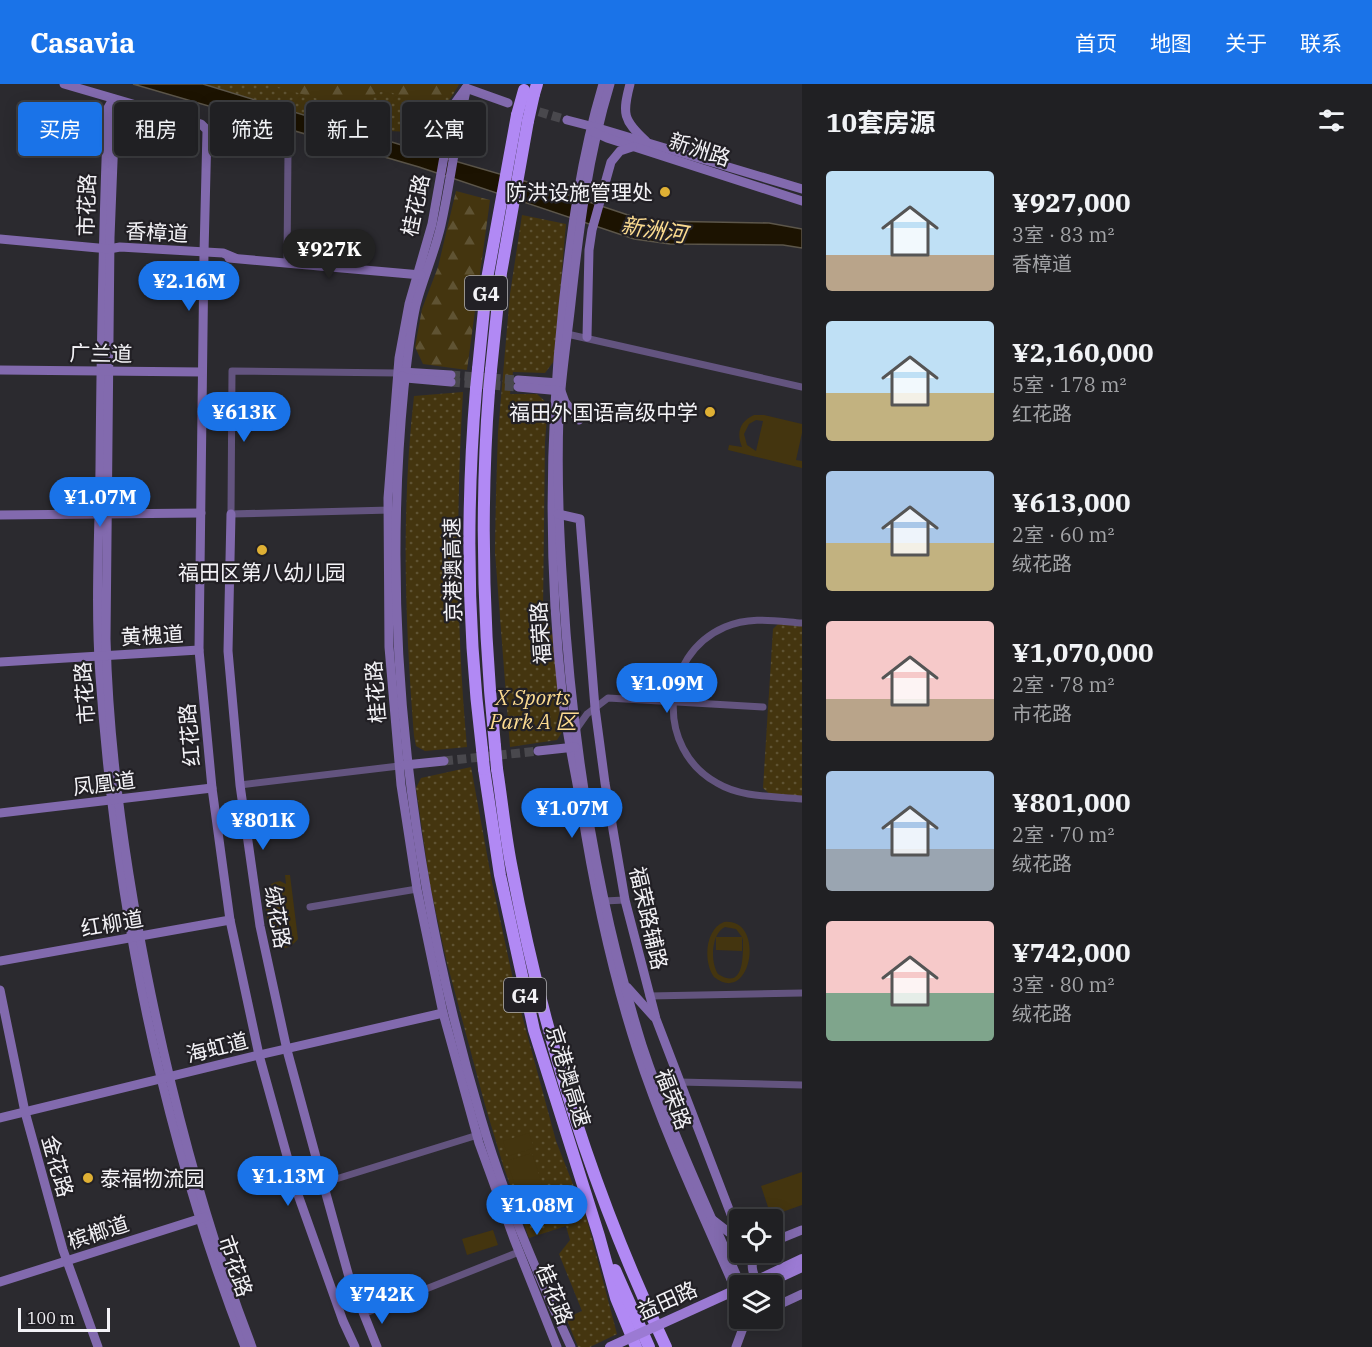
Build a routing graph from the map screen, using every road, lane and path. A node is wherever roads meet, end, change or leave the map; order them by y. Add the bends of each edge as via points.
1 (64, 84) edge
2 (603, 84) edge
3 (610, 84) edge
4 (630, 84) edge
5 (530, 88) edge
6 (113, 99) junction
7 (508, 103) dead end
8 (567, 120) tunnel mouth
9 (595, 130) junction
10 (651, 144) junction
11 (635, 147) junction
12 (288, 156) edge
13 (802, 189) edge
14 (802, 201) edge
15 (575, 228) junction
16 (0, 239) edge
17 (106, 248) junction
18 (204, 253) junction
19 (287, 263) junction
20 (392, 273) junction
21 (421, 275) junction
22 (410, 300) junction
23 (567, 334) junction
24 (587, 337) junction
25 (410, 347) junction
26 (0, 370) edge
27 (105, 371) junction
28 (202, 372) junction
29 (403, 374) junction
30 (429, 377) junction
31 (451, 378) tunnel mouth
32 (518, 384) tunnel mouth
33 (558, 387) junction
34 (802, 387) edge
35 (482, 390) junction
36 (404, 399) junction
37 (579, 420) dead end
38 (392, 510) junction
39 (201, 513) junction
40 (104, 514) junction
41 (231, 514) junction
42 (558, 514) junction
43 (0, 515) edge
44 (802, 623) edge
45 (199, 650) junction
46 (103, 656) junction
47 (0, 662) edge
48 (673, 701) junction
49 (763, 707) dead end
50 (595, 708) junction
51 (575, 731) junction
52 (574, 747) junction
53 (538, 751) tunnel mouth
54 (444, 761) tunnel mouth
55 (404, 765) junction
56 (491, 769) junction
57 (240, 785) junction
58 (212, 788) junction
59 (802, 799) edge
60 (115, 800) junction
61 (0, 813) edge
62 (417, 889) junction
63 (625, 900) junction
64 (604, 901) junction
65 (310, 908) dead end
66 (230, 920) junction
67 (135, 937) junction
68 (0, 961) edge
69 (625, 985) junction
70 (0, 990) edge
71 (802, 993) edge
72 (649, 996) junction
73 (443, 1013) junction
74 (656, 1018) junction
75 (287, 1050) junction
76 (259, 1055) junction
77 (165, 1078) junction
78 (679, 1082) junction
79 (802, 1085) edge
80 (658, 1089) junction
81 (25, 1112) junction
82 (0, 1118) edge
83 (481, 1134) junction
84 (323, 1183) junction
85 (729, 1212) edge
86 (708, 1213) junction
87 (204, 1218) junction
88 (801, 1230) edge
89 (729, 1232) edge
90 (599, 1236) junction
91 (783, 1237) edge
92 (519, 1252) junction
93 (802, 1259) edge
94 (67, 1261) junction
95 (727, 1262) junction
96 (802, 1267) edge
97 (732, 1275) edge
98 (735, 1275) edge
99 (766, 1275) edge
100 (783, 1276) edge
101 (0, 1282) edge
102 (729, 1292) edge
103 (802, 1294) edge
104 (729, 1303) edge
105 (783, 1303) edge
106 (363, 1314) junction
107 (744, 1329) edge
108 (557, 1346) edge
109 (98, 1347) edge
110 (245, 1347) edge
111 (252, 1347) edge
112 (355, 1347) edge
113 (377, 1347) edge
114 (571, 1347) edge
115 (610, 1347) edge
116 (625, 1347) edge
117 (636, 1347) edge
118 (649, 1347) edge
119 (666, 1347) edge
120 (736, 1347) edge

1 - 6 main road
2 - 9 main road, 福荣路
3 - 9 main road, 福荣路
4 - 10 main road via 625,118
5 - 35 highway, G4, bridge via 503,218 498,293
6 - 17 main road, 市花路 via 108,108
6 - 18 main road, 红花路 via 201,124 207,130
7 - 21 main road, 桂花路 via 466,88
8 - 9 main road, 新洲路
9 - 10 main road, 新洲路
9 - 11 main road, 新洲路
9 - 15 main road, 福荣路
10 - 13 main road, 新洲路
11 - 14 main road, 新洲路
11 - 24 main road via 620,151 613,158 592,230
12 - 19 street
15 - 23 main road, 福荣路
15 - 33 main road, 福荣路
16 - 17 main road, 香樟道
17 - 18 main road, 香樟道
17 - 27 main road, 市花路
18 - 19 main road, 香樟道 via 210,257
18 - 28 main road, 红花路
19 - 20 main road, 香樟道
20 - 21 main road, 香樟道
20 - 22 main road via 406,284
21 - 22 main road, 桂花路
21 - 25 main road, 桂花路
22 - 29 main road, 桂花路
23 - 24 street
23 - 33 main road, 福荣路
24 - 34 street
25 - 29 main road, 桂花路
25 - 30 main road via 416,364
26 - 27 main road, 广兰道
27 - 28 main road, 广兰道
27 - 40 main road, 市花路
28 - 39 main road, 红花路
29 - 30 main road
29 - 36 main road, 桂花路
29 - 38 main road, 桂花路
29 - 41 street, 绒花路 via 232,371
30 - 31 main road
30 - 36 main road via 414,386
32 - 33 main road
33 - 37 main road
33 - 42 main road, 福荣路
33 - 52 main road, 福荣路 via 552,455 552,535 560,673
35 - 56 highway, 京港澳高速 / G4, bridge via 488,683 495,746
35 - 56 highway, 京港澳高速 / G4, bridge via 470,531 474,663 482,749
36 - 38 main road, 桂花路
38 - 41 street
38 - 55 main road, 桂花路 via 389,647
39 - 40 main road
39 - 45 main road, 红花路
40 - 43 main road
40 - 46 main road, 市花路
41 - 57 main road, 绒花路 via 228,651
42 - 50 main road, 福荣路辅路 via 580,519
42 - 51 main road, 福荣路
44 - 48 street via 752,620 716,631 686,660
45 - 46 main road, 黄槐道
45 - 58 main road, 红花路
46 - 47 main road, 黄槐道
46 - 60 main road, 市花路
48 - 49 street
48 - 50 street via 608,698
48 - 59 street via 681,744 690,760 709,778 741,793
50 - 51 street
50 - 63 main road, 福荣路辅路
51 - 52 main road, 福荣路
52 - 53 main road
52 - 64 main road, 福荣路
52 - 95 main road, 福荣路 via 595,889 636,1048 677,1157
54 - 55 main road
55 - 57 street
55 - 62 main road, 桂花路
55 - 83 main road, 桂花路 via 431,912
56 - 90 highway, 京港澳高速 / G4 via 500,875 534,1030
56 - 119 highway, 京港澳高速 / G4 via 527,941 579,1128 607,1210
57 - 75 main road, 绒花路 via 260,926
58 - 60 main road, 凤凰道
58 - 66 main road, 红花路
60 - 61 main road, 凤凰道
60 - 67 main road, 市花路
62 - 65 street
62 - 73 main road, 桂花路
63 - 64 street
63 - 72 main road, 福荣路辅路
64 - 69 main road, 福荣路
66 - 67 main road, 红柳道
66 - 76 main road, 红花路
67 - 68 main road, 红柳道
67 - 77 main road, 市花路
69 - 74 main road
69 - 80 main road, 福荣路
70 - 81 main road, 金花路
71 - 72 street
72 - 74 main road, 福荣路辅路
73 - 75 main road, 海虹道
73 - 83 main road, 桂花路
74 - 78 main road, 福荣路辅路
75 - 76 main road, 海虹道
75 - 84 main road, 绒花路
76 - 77 main road, 海虹道
76 - 112 main road, 红花路 via 297,1192
77 - 81 main road, 海虹道
77 - 87 main road, 市花路
78 - 79 street
78 - 80 street
78 - 85 main road, 福荣路辅路
80 - 86 main road, 福荣路
81 - 82 main road, 海虹道
81 - 94 main road, 金花路
83 - 84 street
83 - 92 main road, 桂花路
83 - 114 main road, 桂花路
84 - 106 main road, 绒花路
86 - 89 main road
86 - 95 main road, 福荣路
87 - 94 main road, 槟榔道
87 - 110 main road, 市花路
87 - 111 main road, 市花路
88 - 91 main road
90 - 117 highway via 616,1298
90 - 118 highway, G4
92 - 106 street
92 - 108 main road, 桂花路
93 - 99 main road, 益田路, bridge
94 - 101 main road, 槟榔道
94 - 109 main road, 金花路
95 - 97 main road, 福荣路
95 - 98 main road, 福荣路
96 - 100 main road
102 - 115 main road, 益田路, bridge
103 - 105 main road
104 - 116 main road, 益田路
106 - 113 main road, 绒花路
107 - 120 main road

